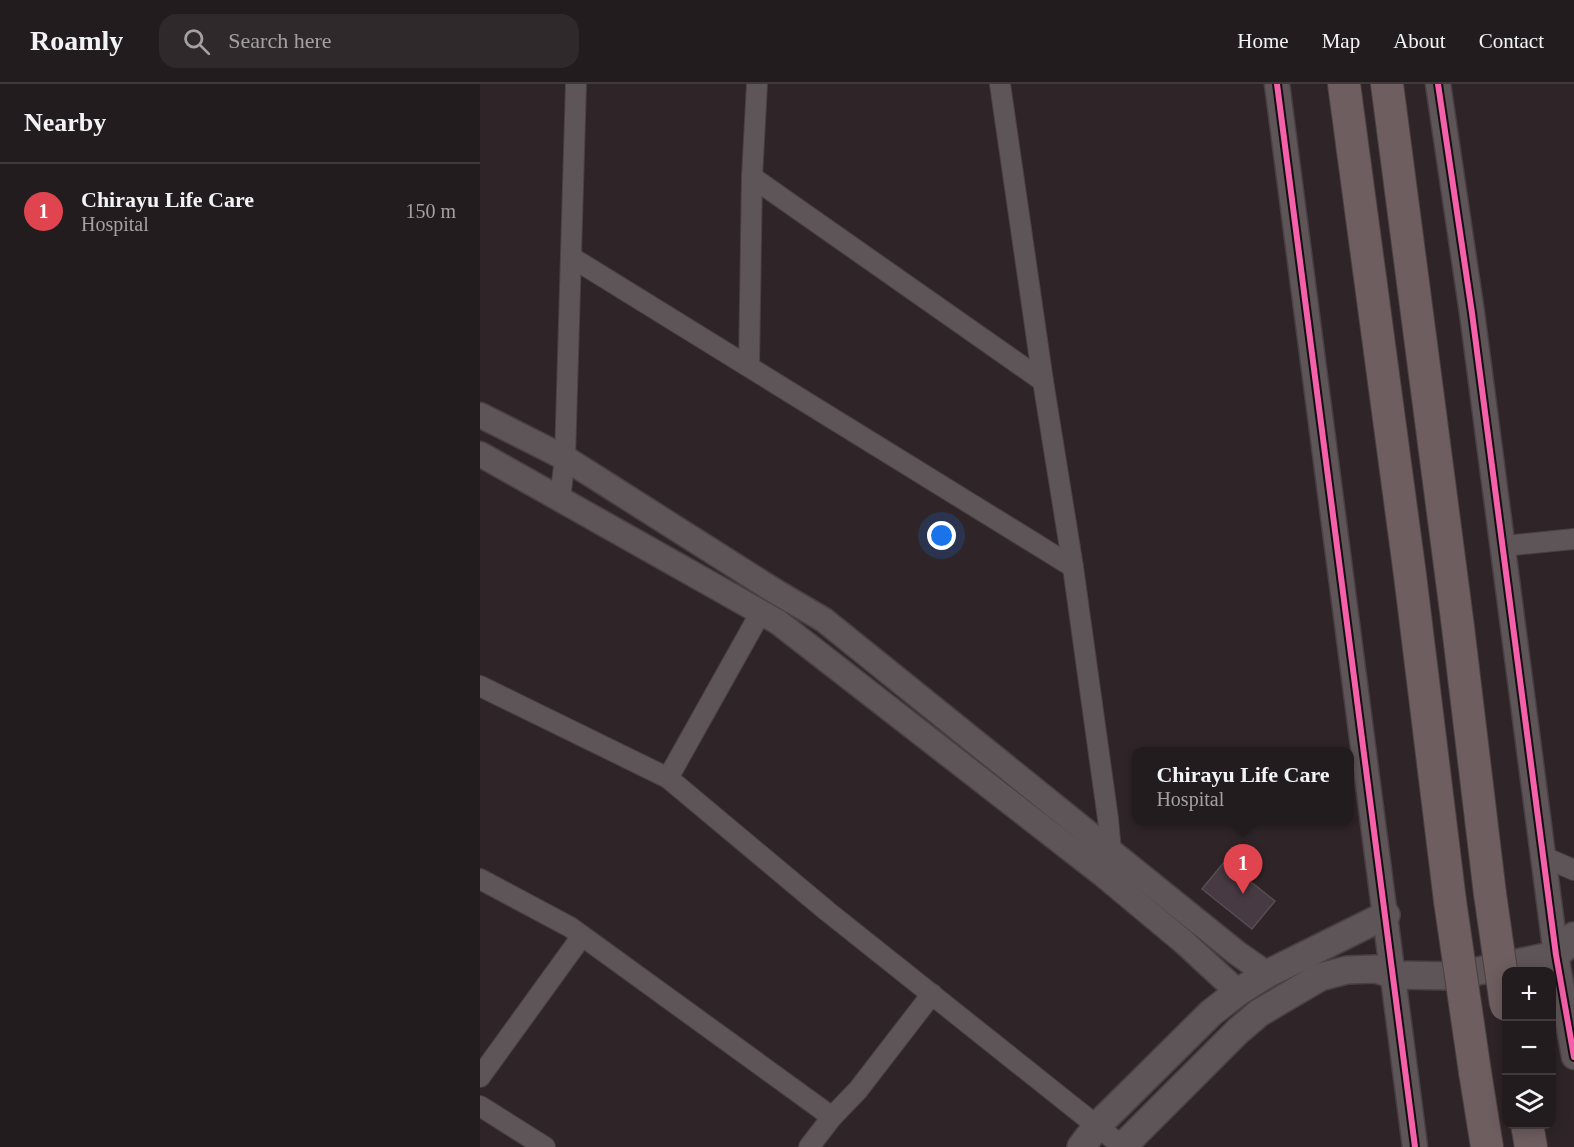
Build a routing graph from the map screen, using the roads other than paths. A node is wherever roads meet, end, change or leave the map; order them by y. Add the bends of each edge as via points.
1 (576, 84) edge
2 (757, 84) edge
3 (1000, 84) edge
4 (1277, 84) edge
5 (1344, 84) edge
6 (1387, 84) edge
7 (1438, 84) edge
8 (752, 177) junction
9 (571, 257) junction
10 (749, 366) junction
11 (1043, 381) junction
12 (480, 415) edge
13 (480, 454) edge
14 (566, 458) junction
15 (560, 499) junction
16 (1574, 539) edge
17 (1504, 546) junction
18 (1072, 567) junction
19 (761, 612) junction
20 (480, 686) edge
21 (668, 778) junction
22 (1111, 851) junction
23 (1544, 857) junction
24 (1574, 870) edge
25 (480, 879) edge
26 (1386, 915) junction
27 (582, 936) junction
28 (1565, 945) edge
29 (1267, 974) junction
30 (1394, 975) junction
31 (1502, 977) edge
32 (1238, 992) junction
33 (932, 994) junction
34 (1288, 995) junction
35 (1259, 1013) junction
36 (1574, 1057) edge
37 (480, 1077) edge
38 (480, 1106) edge
39 (832, 1117) junction
40 (1528, 1129) edge
41 (1089, 1137) edge
42 (545, 1147) edge
43 (809, 1147) edge
44 (1122, 1147) edge
45 (1415, 1147) edge
46 (1487, 1147) edge
47 (1531, 1147) edge

1 - 9 street
2 - 8 street
3 - 11 street
4 - 26 street
5 - 46 highway, bridge via 1450,901
6 - 31 highway, bridge
7 - 17 street
8 - 10 street
8 - 11 street
9 - 10 street
9 - 14 street
10 - 18 street
11 - 18 street
12 - 14 street
13 - 15 street
14 - 15 street
14 - 22 street via 824,620
15 - 19 street
16 - 17 street
17 - 23 street
18 - 22 street
19 - 21 street
19 - 32 street via 1101,873
20 - 21 street
21 - 33 street
22 - 29 street
23 - 24 street
23 - 28 street
25 - 27 street
26 - 29 main road
26 - 30 street
27 - 37 street
27 - 39 street
28 - 30 main road via 1454,976
28 - 36 street
29 - 32 main road
29 - 34 main road
30 - 34 main road via 1376,969 1347,970 1320,977
30 - 45 street
32 - 35 main road
32 - 41 main road via 1210,1013
33 - 39 street via 858,1090
33 - 41 street
34 - 35 main road
35 - 44 main road
38 - 42 street
39 - 43 street
40 - 47 highway
41 - 44 street

